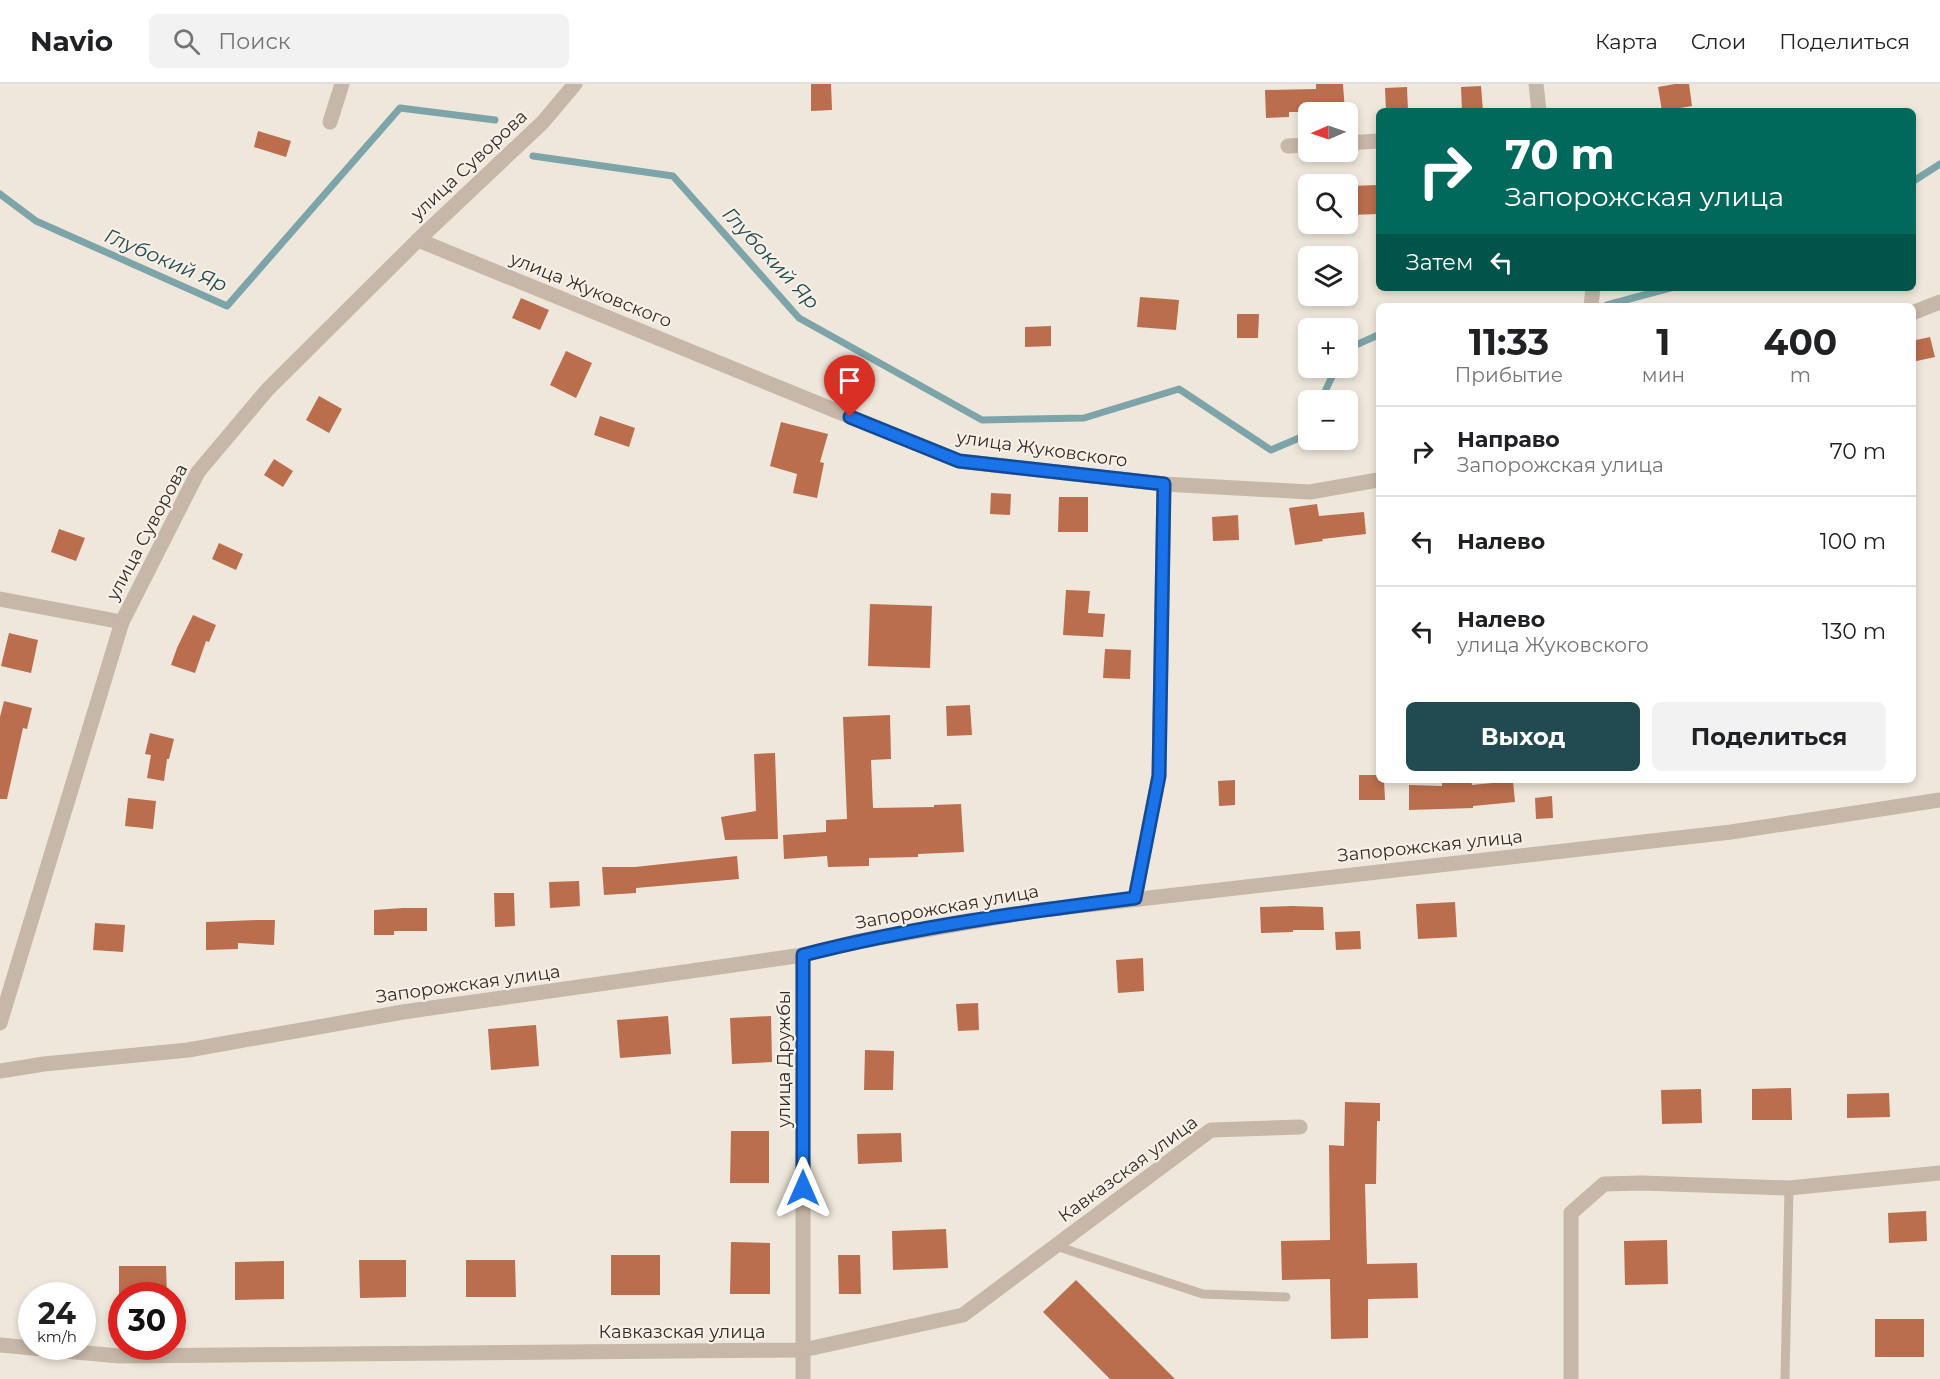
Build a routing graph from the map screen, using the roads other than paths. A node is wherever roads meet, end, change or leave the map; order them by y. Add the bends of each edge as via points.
1 (342, 84) edge
2 (575, 84) edge
3 (1536, 84) edge
4 (1539, 108) edge
5 (330, 122) dead end
6 (1376, 141) edge
7 (1358, 142) edge
8 (1288, 146) dead end
9 (1298, 146) edge
10 (418, 240) junction
11 (1940, 302) edge
12 (1916, 311) edge
13 (1376, 480) edge
14 (1164, 484) junction
15 (0, 599) edge
16 (122, 622) junction
17 (1940, 800) edge
18 (1135, 898) junction
19 (803, 955) junction
20 (0, 1023) edge
21 (0, 1071) edge
22 (1300, 1127) dead end
23 (1940, 1173) edge
24 (1789, 1188) junction
25 (1056, 1246) junction
26 (1286, 1296) dead end
27 (0, 1345) edge
28 (803, 1350) junction
29 (803, 1379) edge
30 (1571, 1379) edge
31 (1785, 1379) edge

1 - 5 street
2 - 10 street, улица Суворова via 543,122
3 - 4 street
6 - 7 street
8 - 9 street
10 - 14 street, улица Жуковского via 959,461
10 - 16 street, улица Суворова via 268,389 198,472
11 - 12 street
13 - 14 street, улица Жуковского via 1310,492
14 - 18 street via 1159,776
15 - 16 street
16 - 20 street, улица Суворова
17 - 18 street, Запорожская улица via 1731,832
18 - 19 street, Запорожская улица via 1034,911
19 - 21 street, Запорожская улица via 403,1012 188,1050
19 - 28 street, улица Дружбы
22 - 25 street, Кавказская улица via 1211,1130
23 - 24 street
24 - 30 street via 1604,1184 1571,1213
24 - 31 lane
25 - 26 lane via 1203,1294
25 - 28 street, Кавказская улица via 963,1315
27 - 28 street, Кавказская улица via 119,1356
28 - 29 street, улица Дружбы

